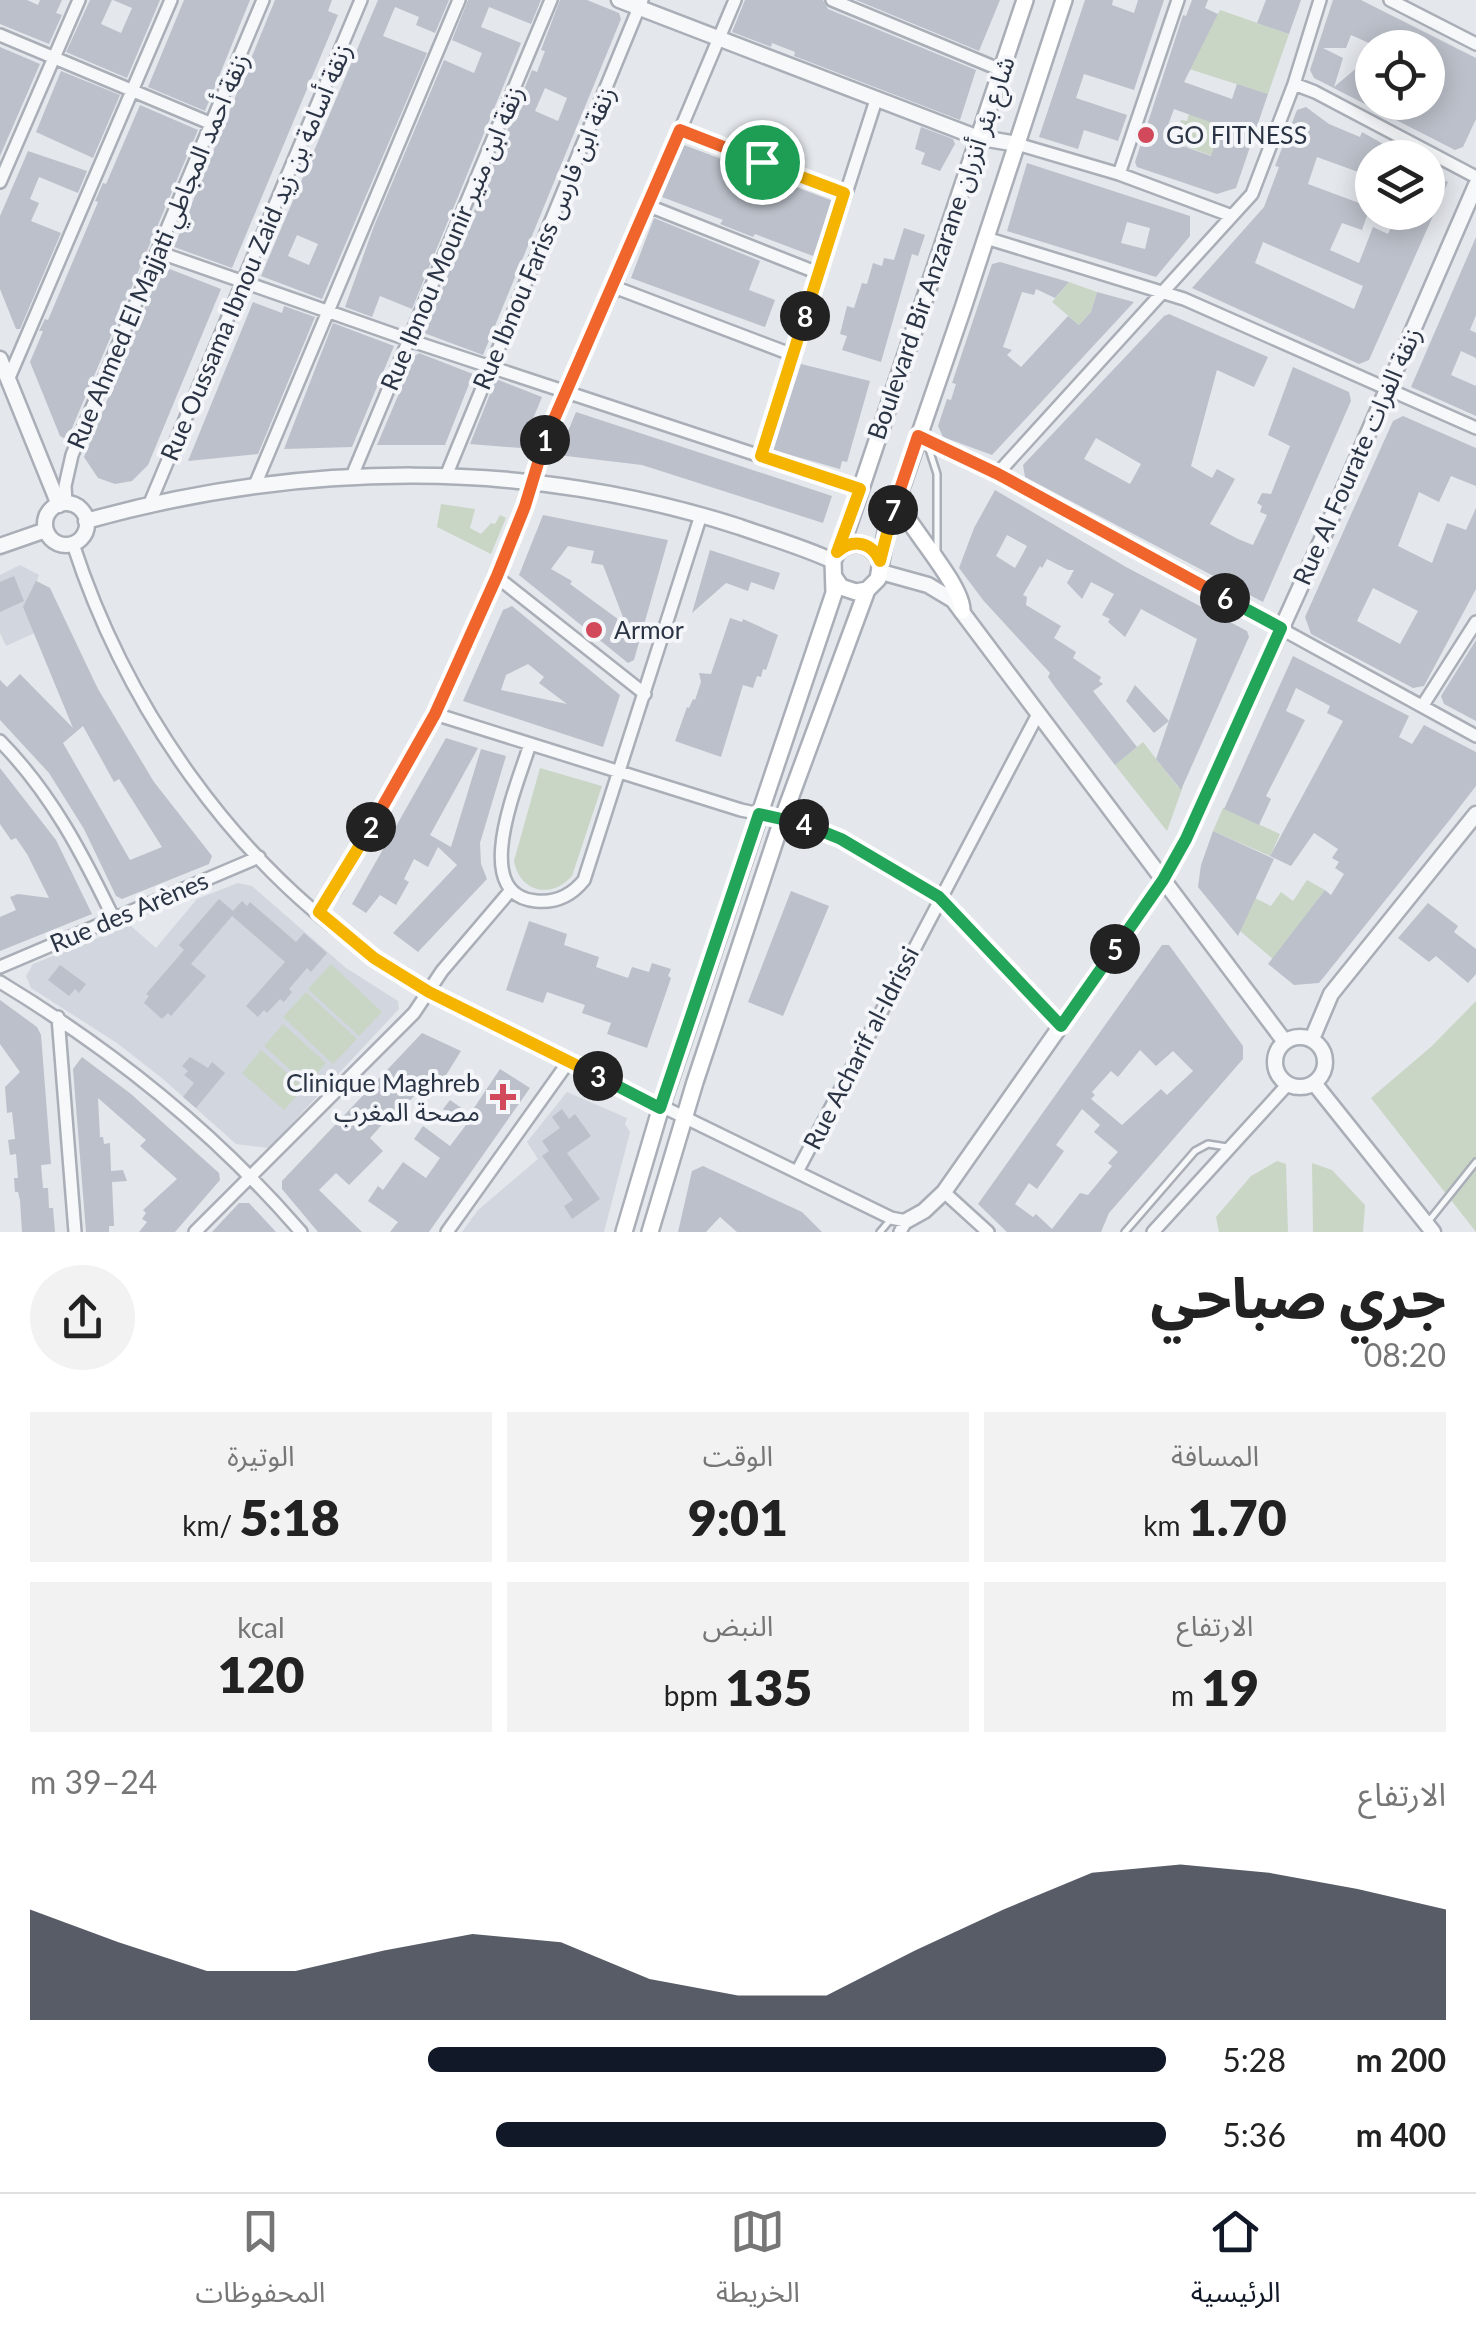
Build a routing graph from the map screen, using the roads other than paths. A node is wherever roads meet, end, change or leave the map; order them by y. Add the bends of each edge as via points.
1 (79, 0) edge
2 (171, 0) edge
3 (263, 0) edge
4 (361, 0) edge
5 (459, 0) edge
6 (552, 0) edge
7 (619, 0) edge
8 (735, 0) edge
9 (832, 0) edge
10 (1024, 0) edge
11 (1064, 0) edge
12 (1178, 0) edge
13 (1320, 0) edge
14 (1390, 0) edge
15 (641, 4) edge
16 (0, 35) edge
17 (718, 38) junction
18 (1476, 44) edge
19 (54, 58) junction
20 (1000, 70) junction
21 (1294, 84) junction
22 (133, 91) junction
23 (876, 100) junction
24 (212, 124) junction
25 (680, 130) junction
26 (976, 137) junction
27 (1017, 144) junction
28 (1119, 174) junction
29 (1476, 181) edge
30 (0, 182) edge
31 (844, 193) junction
32 (648, 206) junction
33 (1232, 216) junction
34 (986, 238) junction
35 (158, 252) junction
36 (818, 273) junction
37 (243, 282) junction
38 (614, 287) junction
39 (1164, 292) junction
40 (327, 311) junction
41 (409, 340) junction
42 (793, 355) junction
43 (0, 360) edge
44 (490, 367) junction
45 (8, 380) junction
46 (1386, 391) junction
47 (566, 392) junction
48 (1476, 428) edge
49 (918, 437) junction
50 (761, 456) junction
51 (998, 474) junction
52 (352, 476) junction
53 (446, 476) junction
54 (531, 480) junction
55 (255, 485) junction
56 (860, 489) junction
57 (896, 500) junction
58 (150, 503) junction
59 (63, 504) junction
60 (701, 515) junction
61 (86, 521) junction
62 (46, 530) junction
63 (73, 544) junction
64 (0, 546) edge
65 (937, 562) junction
66 (835, 563) junction
67 (881, 567) junction
68 (497, 576) junction
69 (867, 590) junction
70 (962, 612) junction
71 (1476, 622) edge
72 (1281, 628) junction
73 (645, 694) junction
74 (1424, 705) junction
75 (435, 714) junction
76 (1038, 714) junction
77 (1476, 736) edge
78 (0, 741) edge
79 (530, 744) junction
80 (620, 773) junction
81 (759, 814) junction
82 (1476, 814) edge
83 (782, 820) junction
84 (259, 858) junction
85 (1163, 880) junction
86 (510, 890) junction
87 (939, 897) junction
88 (319, 912) junction
89 (113, 918) junction
90 (0, 967) edge
91 (0, 982) edge
92 (429, 992) junction
93 (58, 1017) junction
94 (1061, 1026) junction
95 (1312, 1040) junction
96 (1285, 1042) junction
97 (569, 1061) junction
98 (1314, 1083) junction
99 (1288, 1084) junction
100 (660, 1108) junction
101 (683, 1119) junction
102 (1227, 1148) junction
103 (1476, 1162) edge
104 (797, 1172) junction
105 (253, 1176) junction
106 (944, 1192) junction
107 (899, 1224) edge
108 (1429, 1228) edge
109 (75, 1232) edge
110 (195, 1232) edge
111 (301, 1232) edge
112 (447, 1232) edge
113 (624, 1232) edge
114 (650, 1232) edge
115 (880, 1232) edge
116 (988, 1232) edge
117 (1125, 1232) edge
118 (1154, 1232) edge

1 - 19 street
2 - 22 street
3 - 24 street, Rue Ahmed El Majjati زنقة أحمد المجاطي
4 - 37 street, Rue Oussama Ibnou Zaid زنقة أسامة بن زيد
5 - 40 street
6 - 41 street, Rue Ibnou Mounir زنقة ابن منير
7 - 15 street
8 - 17 street
9 - 20 street
10 - 20 main road, Boulevard Bir Anzarane شارع بئر أنزران
11 - 27 main road, Boulevard Bir Anzarane شارع بئر أنزران
12 - 28 street
13 - 21 street
14 - 18 street
15 - 17 street
15 - 44 street, Rue Ibnou Fariss زنقة ابن فارس
16 - 19 street
17 - 23 street
17 - 25 street
19 - 22 street
19 - 30 street
20 - 26 main road, Boulevard Bir Anzarane شارع بئر أنزران
21 - 29 street
21 - 33 street via 1252,194
22 - 24 street
22 - 45 street
23 - 26 street
23 - 31 street
24 - 35 street, Rue Ahmed El Majjati زنقة أحمد المجاطي
25 - 31 street
25 - 32 street
26 - 27 street
26 - 56 main road, Boulevard Bir Anzarane شارع بئر أنزران
27 - 28 street
27 - 34 main road, Boulevard Bir Anzarane شارع بئر أنزران
28 - 33 street
29 - 46 street, Rue Al Fourate زنقة الفرات
31 - 36 street
32 - 36 street
32 - 38 street
33 - 39 street
34 - 39 street
34 - 49 main road, Boulevard Bir Anzarane شارع بئر أنزران
35 - 37 street
35 - 59 street, Rue Ahmed El Majjati زنقة أحمد المجاطي via 72,456
36 - 42 street
37 - 40 street
37 - 58 street, Rue Oussama Ibnou Zaid زنقة أسامة بن زيد
38 - 42 street
38 - 47 street
39 - 46 street
39 - 51 street
40 - 41 street
40 - 55 street
41 - 44 street
41 - 52 street, Rue Ibnou Mounir زنقة ابن منير
42 - 50 street
43 - 45 street
44 - 47 street
44 - 53 street, Rue Ibnou Fariss زنقة ابن فارس
45 - 59 street
46 - 48 street
46 - 72 street, Rue Al Fourate زنقة الفرات
47 - 50 street
47 - 54 street
49 - 51 street
49 - 57 main road, Boulevard Bir Anzarane شارع بئر أنزران
49 - 65 lane via 936,464
50 - 56 street
51 - 72 street
52 - 53 street
52 - 55 street
53 - 54 street
54 - 60 street
54 - 68 street
55 - 58 street
56 - 66 main road, Boulevard Bir Anzarane شارع بئر أنزران
57 - 65 main road
57 - 67 main road, Boulevard Bir Anzarane شارع بئر أنزران
58 - 61 street
59 - 61 street via 80,510
59 - 62 street via 48,514
60 - 66 street
60 - 73 street
61 - 63 street
62 - 63 street via 55,542
62 - 64 street
63 - 84 street via 97,613 144,704
65 - 70 main road via 962,600
66 - 67 main road via 846,546 862,544 873,549
66 - 69 main road via 848,590
66 - 81 main road, Boulevard Bir Anzarane شارع بئر أنزران via 834,593
67 - 69 main road
67 - 70 street via 938,590
68 - 73 street
68 - 75 street
69 - 83 main road
70 - 76 street
71 - 74 street
72 - 74 street
72 - 85 street, Rue Al Fourate زنقة الفرات
73 - 80 street
74 - 77 street
75 - 79 street
75 - 88 street
76 - 85 street
76 - 87 street, Rue Acharif al-Idrissi
78 - 89 street via 48,796
79 - 80 street
79 - 86 street via 502,838 501,867
80 - 81 street
80 - 86 street via 582,884 546,902
81 - 83 street
81 - 100 main road, Boulevard Bir Anzarane شارع بئر أنزران
82 - 95 street via 1332,994
83 - 87 street via 841,839
83 - 101 main road
84 - 88 street
84 - 89 street, Rue des Arènes
85 - 94 street, Rue Al Fourate زنقة الفرات
85 - 96 street
86 - 92 street
87 - 94 street
87 - 104 street, Rue Acharif al-Idrissi
88 - 92 street
89 - 90 street, Rue des Arènes
91 - 93 street
92 - 97 street
92 - 105 street
93 - 105 street via 155,1088
93 - 109 street
94 - 106 street, Rue Al Fourate زنقة الفرات
95 - 96 street
95 - 98 street via 1325,1061
96 - 99 street via 1275,1064
97 - 100 street
97 - 112 street
98 - 99 street
98 - 108 street
99 - 102 street
100 - 101 street
100 - 113 main road, Boulevard Bir Anzarane شارع بئر أنزران
101 - 104 street
101 - 114 main road
102 - 117 lane via 1208,1144 1195,1151
102 - 118 street
103 - 108 lane
104 - 107 street
105 - 110 street
105 - 111 street
106 - 107 street, Rue Al Fourate زنقة الفرات
106 - 116 street
107 - 115 lane

